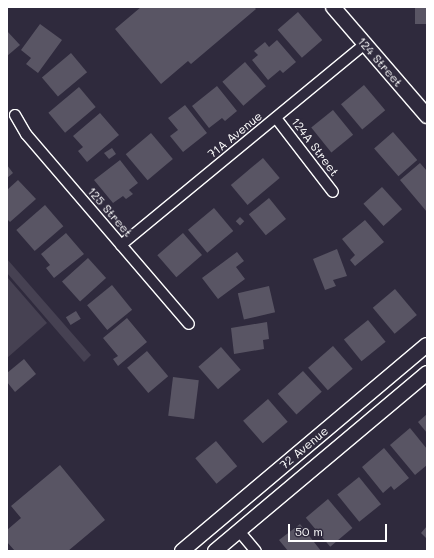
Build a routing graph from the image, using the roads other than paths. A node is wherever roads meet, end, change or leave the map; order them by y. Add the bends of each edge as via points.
1 (334, 7) edge
2 (365, 44) junction
3 (15, 115) dead end
4 (427, 116) edge
5 (276, 118) junction
6 (333, 192) dead end
7 (121, 245) junction
8 (189, 324) dead end
9 (427, 345) edge
10 (427, 373) edge
11 (239, 531) junction
12 (182, 551) edge
13 (215, 551) edge
14 (256, 551) edge

1 - 2 main road, 124 Street
2 - 4 main road, 124 Street
2 - 5 street, 71A Avenue
3 - 7 street, 125 Street via 26,134
5 - 6 street, 124A Street
5 - 7 street, 71A Avenue
7 - 8 street, 125 Street
9 - 12 main road, 72 Avenue
10 - 11 main road, 72 Avenue
11 - 13 main road, 72 Avenue
11 - 14 street

